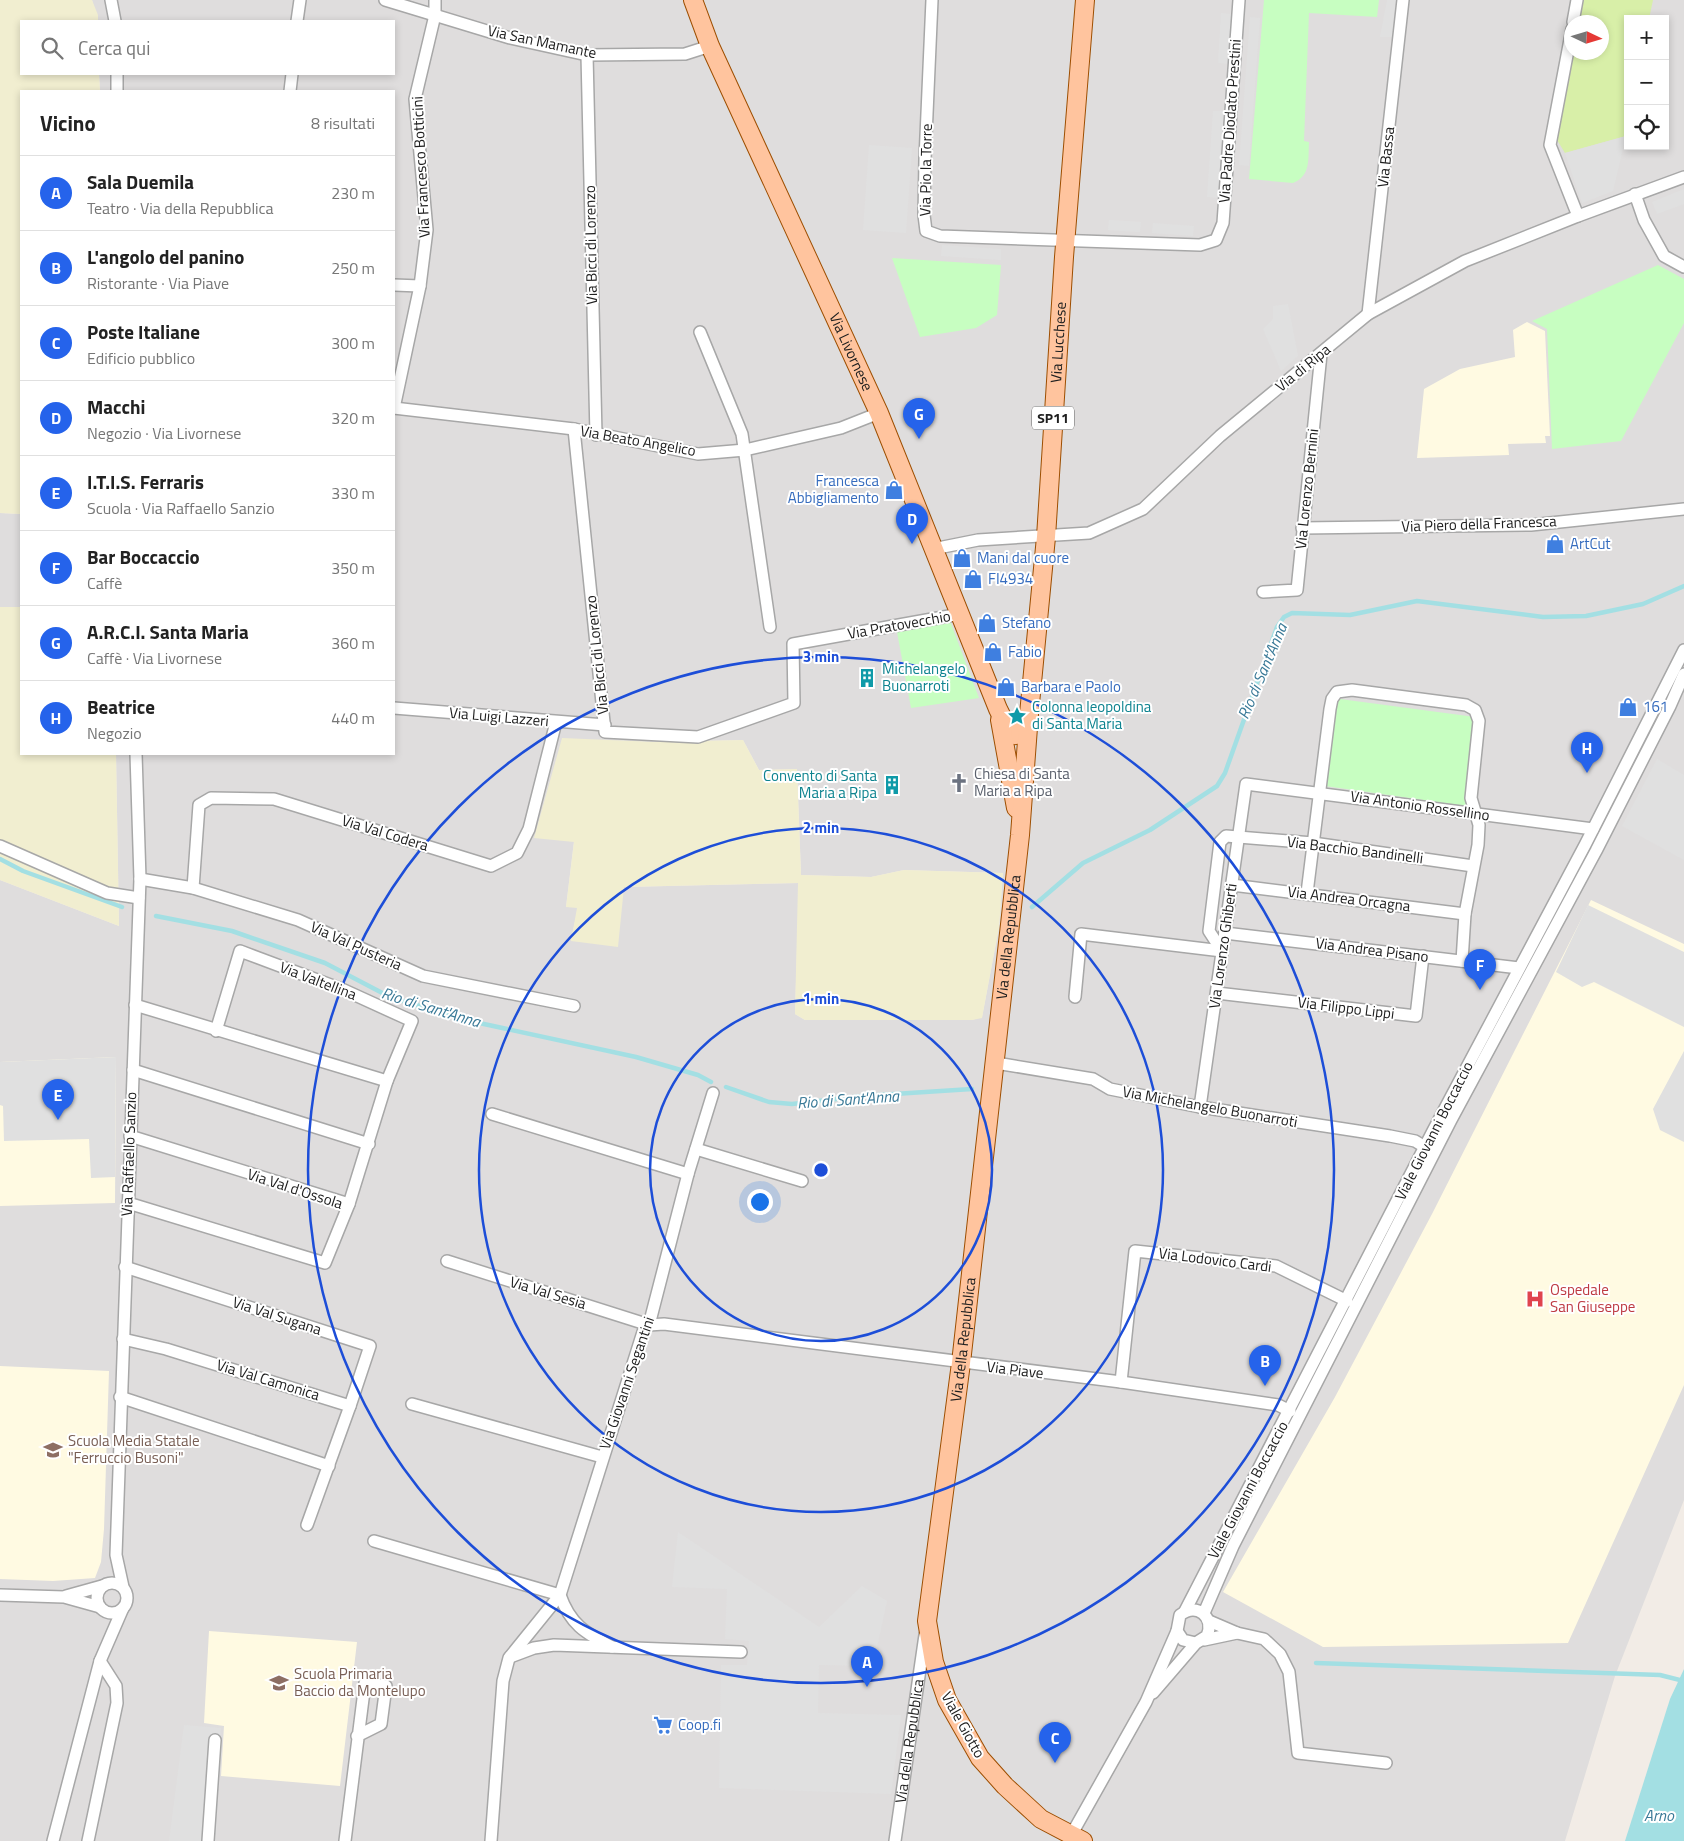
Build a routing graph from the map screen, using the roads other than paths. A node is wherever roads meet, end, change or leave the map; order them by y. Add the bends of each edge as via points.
1 (300, 0) edge
2 (385, 0) edge
3 (435, 0) edge
4 (693, 0) edge
5 (932, 0) edge
6 (1085, 0) edge
7 (1239, 0) edge
8 (1403, 0) edge
9 (1577, 0) edge
10 (110, 2) edge
11 (436, 15) junction
12 (1574, 15) edge
13 (115, 20) edge
14 (297, 20) edge
15 (710, 46) junction
16 (587, 55) junction
17 (1566, 60) edge
18 (117, 75) edge
19 (292, 75) edge
20 (117, 90) edge
21 (290, 90) edge
22 (1684, 177) edge
23 (1635, 194) junction
24 (1578, 216) junction
25 (1066, 240) junction
26 (1216, 240) joint
27 (1684, 266) edge
28 (395, 285) edge
29 (420, 286) junction
30 (1368, 314) junction
31 (700, 332) dead end
32 (1321, 354) junction
33 (395, 403) edge
34 (395, 408) edge
35 (879, 413) junction
36 (574, 429) junction
37 (596, 435) junction
38 (745, 450) junction
39 (1684, 508) edge
40 (1302, 528) junction
41 (1046, 537) junction
42 (933, 549) junction
43 (1263, 592) dead end
44 (960, 614) junction
45 (770, 627) dead end
46 (1684, 650) edge
47 (1684, 674) edge
48 (395, 708) edge
49 (998, 710) junction
50 (1029, 714) junction
51 (556, 722) junction
52 (605, 728) junction
53 (136, 755) edge
54 (1246, 784) joint
55 (1318, 793) junction
56 (1477, 814) junction
57 (1593, 828) junction
58 (1020, 835) junction
59 (1238, 837) junction
60 (1313, 844) junction
61 (0, 846) edge
62 (1472, 866) junction
63 (140, 879) junction
64 (1232, 885) junction
65 (193, 888) junction
66 (1307, 893) junction
67 (139, 898) junction
68 (1465, 914) junction
69 (1225, 933) junction
70 (1222, 951) junction
71 (1423, 956) junction
72 (1462, 961) junction
73 (1519, 968) junction
74 (1217, 993) junction
75 (1075, 997) dead end
76 (135, 1006) junction
77 (574, 1006) dead end
78 (216, 1031) junction
79 (996, 1064) junction
80 (132, 1070) junction
81 (387, 1082) junction
82 (713, 1092) dead end
83 (1200, 1107) junction
84 (492, 1114) dead end
85 (130, 1136) junction
86 (369, 1144) junction
87 (1425, 1147) junction
88 (696, 1149) junction
89 (688, 1174) junction
90 (802, 1181) dead end
91 (128, 1203) junction
92 (349, 1204) junction
93 (447, 1261) dead end
94 (125, 1267) junction
95 (1347, 1301) junction
96 (649, 1325) junction
97 (123, 1339) junction
98 (961, 1363) junction
99 (1121, 1382) junction
100 (120, 1397) junction
101 (412, 1404) dead end
102 (350, 1406) junction
103 (1290, 1411) junction
104 (602, 1458) junction
105 (329, 1466) junction
106 (307, 1525) dead end
107 (374, 1542) dead end
108 (116, 1554) junction
109 (104, 1585) junction
110 (123, 1588) junction
111 (0, 1595) edge
112 (560, 1595) junction
113 (64, 1597) junction
114 (123, 1608) junction
115 (103, 1610) junction
116 (1185, 1612) junction
117 (1206, 1617) junction
118 (927, 1622) junction
119 (1176, 1631) junction
120 (530, 1632) junction
121 (1237, 1633) junction
122 (1200, 1641) junction
123 (554, 1645) junction
124 (612, 1647) junction
125 (741, 1652) dead end
126 (102, 1655) junction
127 (509, 1658) junction
128 (1146, 1702) junction
129 (357, 1736) dead end
130 (215, 1740) dead end
131 (1386, 1763) dead end
132 (492, 1838) edge
133 (1074, 1839) edge
134 (53, 1841) edge
135 (88, 1841) edge
136 (208, 1841) edge
137 (345, 1841) edge
138 (895, 1841) edge

1 - 14 street
2 - 11 street, Via San Mamante
3 - 11 street
4 - 15 main road, Via Livornese
5 - 25 street, Via Pio la Torre via 925,159 926,230 940,236
6 - 25 main road, Via Lucchese / SP11
7 - 26 street, Via Padre Diodato Prestini via 1223,223
8 - 30 street, Via Bassa
9 - 12 street
10 - 13 street
11 - 16 street, Via San Mamante via 510,38
11 - 29 street, Via Francesco Botticini via 415,99 427,230
15 - 16 street, Via San Mamante via 685,54
15 - 35 main road, Via Livornese
16 - 37 street, Via Bicci di Lorenzo
17 - 24 street via 1550,145
18 - 20 street
19 - 21 street
22 - 23 street, Via di Ripa
23 - 24 street, Via di Ripa
23 - 27 street via 1644,220 1664,256
24 - 30 street, Via di Ripa via 1465,262
25 - 26 street, Via Pio la Torre via 1200,245
25 - 41 main road, Via Lucchese / SP11
28 - 29 street
29 - 33 street, Via Francesco Botticini
30 - 32 street, Via di Ripa
31 - 38 street via 742,434
32 - 40 street, Via Lorenzo Bernini
32 - 41 street, Via di Ripa via 1220,436 1143,509 1089,533
34 - 36 street, Via Beato Angelico
35 - 38 street, Via Beato Angelico via 841,428
35 - 42 main road, Via Livornese
36 - 37 street, Via Beato Angelico
36 - 52 street, Via Bicci di Lorenzo
37 - 38 street, Via Beato Angelico via 698,454
38 - 45 street
39 - 40 street, Via Piero della Francesca via 1531,525
40 - 43 street, Via Lorenzo Bernini via 1297,590
41 - 42 street, Via di Ripa via 978,540
41 - 50 main road, Via Lucchese / SP11
42 - 44 main road, Via Livornese
44 - 49 main road, Via Livornese
44 - 52 street, Via Pratovecchio via 793,644 794,703 698,737
46 - 57 street, Viale Giovanni Boccaccio
47 - 117 street, Viale Giovanni Boccaccio via 1596,851 1451,1120 1233,1546
48 - 51 street, Via Luigi Lazzeri
49 - 50 main road, Via Livornese via 1015,735
49 - 58 main road, Via Livornese
50 - 58 main road, Via Lucchese / SP11
51 - 52 street, Via Luigi Lazzeri
51 - 65 street, Via Val Codera via 528,829 517,853 491,866 274,799 211,798 199,805
53 - 63 street, Via Raffaello Sanzio
54 - 55 street, Via Antonio Rossellino
54 - 59 street, Via Lorenzo Ghiberti
55 - 56 street, Via Antonio Rossellino
55 - 56 street via 1330,709 1337,692 1352,690 1409,697 1466,705 1475,710 1479,721 1471,798
55 - 60 street
56 - 57 street, Via Antonio Rossellino
56 - 62 street via 1478,845
57 - 73 street, Viale Giovanni Boccaccio
58 - 79 main road, Via della Repubblica
59 - 60 street, Via Bacchio Bandinelli
59 - 64 street, Via Lorenzo Ghiberti
59 - 70 street via 1226,836 1220,842 1209,931
60 - 62 street, Via Bacchio Bandinelli
60 - 66 street
61 - 67 street via 107,893
62 - 68 street
63 - 65 street, Via Val Pusteria
63 - 67 street, Via Raffaello Sanzio
64 - 66 street, Via Andrea Orcagna
64 - 69 street, Via Lorenzo Ghiberti
65 - 77 street, Via Val Pusteria via 298,920 423,976
66 - 68 street, Via Andrea Orcagna
67 - 76 street, Via Raffaello Sanzio
68 - 72 street
69 - 70 street, Via Lorenzo Ghiberti
69 - 71 street, Via Andrea Pisano
70 - 74 street, Via Lorenzo Ghiberti
70 - 75 street via 1081,934
71 - 72 street, Via Andrea Pisano
71 - 74 street, Via Filippo Lippi via 1416,1016
72 - 73 street, Via Andrea Pisano
73 - 87 street, Viale Giovanni Boccaccio
74 - 83 street, Via Lorenzo Ghiberti
76 - 78 street
76 - 80 street, Via Raffaello Sanzio
78 - 81 street
78 - 81 street, Via Valtellina via 240,951 344,990 412,1021
79 - 83 street, Via Michelangelo Buonarroti via 1093,1078 1110,1089
79 - 98 main road, Via della Repubblica
80 - 85 street, Via Raffaello Sanzio
80 - 86 street
81 - 86 street, Via Valtellina
82 - 88 street, Via Giovanni Segantini
83 - 87 street, Via Michelangelo Buonarroti via 1390,1136 1415,1141
84 - 89 street
85 - 91 street, Via Raffaello Sanzio
85 - 92 street, Via Val d'Ossola
86 - 92 street, Via Valtellina
87 - 95 street, Viale Giovanni Boccaccio
88 - 89 street, Via Giovanni Segantini
88 - 90 street
89 - 96 street, Via Giovanni Segantini
91 - 92 street, Via Val d'Ossola via 325,1263
91 - 94 street, Via Raffaello Sanzio
93 - 96 street, Via Val Sesia
94 - 97 street, Via Raffaello Sanzio
94 - 102 street, Via Val Sugana via 370,1346
95 - 99 street, Via Lodovico Cardi via 1276,1266 1135,1251
95 - 103 street, Viale Giovanni Boccaccio
96 - 98 street, Via Piave via 694,1327
96 - 104 street, Via Giovanni Segantini via 643,1332
97 - 100 street, Via Raffaello Sanzio
97 - 102 street, Via Val Camonica via 166,1349
98 - 99 street, Via Piave
98 - 118 main road, Via della Repubblica
99 - 103 street, Via Piave via 1278,1405
100 - 105 street
100 - 108 street, Via Raffaello Sanzio
101 - 104 street
102 - 105 street
103 - 116 street, Viale Giovanni Boccaccio
104 - 112 street, Via Giovanni Segantini
105 - 106 street
107 - 112 street
108 - 109 street, Via Raffaello Sanzio
108 - 110 street, Via Raffaello Sanzio
109 - 110 street via 115,1583
109 - 113 street
109 - 115 street, Via Raffaello Sanzio via 97,1594
110 - 114 street, Via Raffaello Sanzio via 127,1596
111 - 113 street
112 - 120 street, Via Giovanni Segantini
112 - 124 street via 565,1611 583,1632
113 - 115 street
114 - 115 street via 115,1613
114 - 126 street, Via Raffaello Sanzio
115 - 126 street, Via Raffaello Sanzio
116 - 117 street via 1195,1609
116 - 119 street, Viale Giovanni Boccaccio via 1178,1620
117 - 121 street
117 - 122 street, Viale Giovanni Boccaccio via 1209,1631
118 - 133 main road, Viale Giotto via 934,1662 947,1700 980,1758 1041,1819
118 - 138 street, Via della Repubblica
119 - 122 street via 1183,1640
119 - 128 street, Viale Giovanni Boccaccio
120 - 123 street
120 - 127 street, Via Giovanni Segantini
121 - 122 street
121 - 131 street via 1264,1639 1280,1654 1289,1672 1298,1753
122 - 128 street, Viale Giovanni Boccaccio
123 - 124 street
123 - 127 street via 534,1648
124 - 125 street
126 - 134 street, Via Raffaello Sanzio
126 - 135 street via 116,1686 117,1703
127 - 132 street via 503,1681
128 - 133 street, Viale Giovanni Boccaccio
129 - 137 street
130 - 136 street

